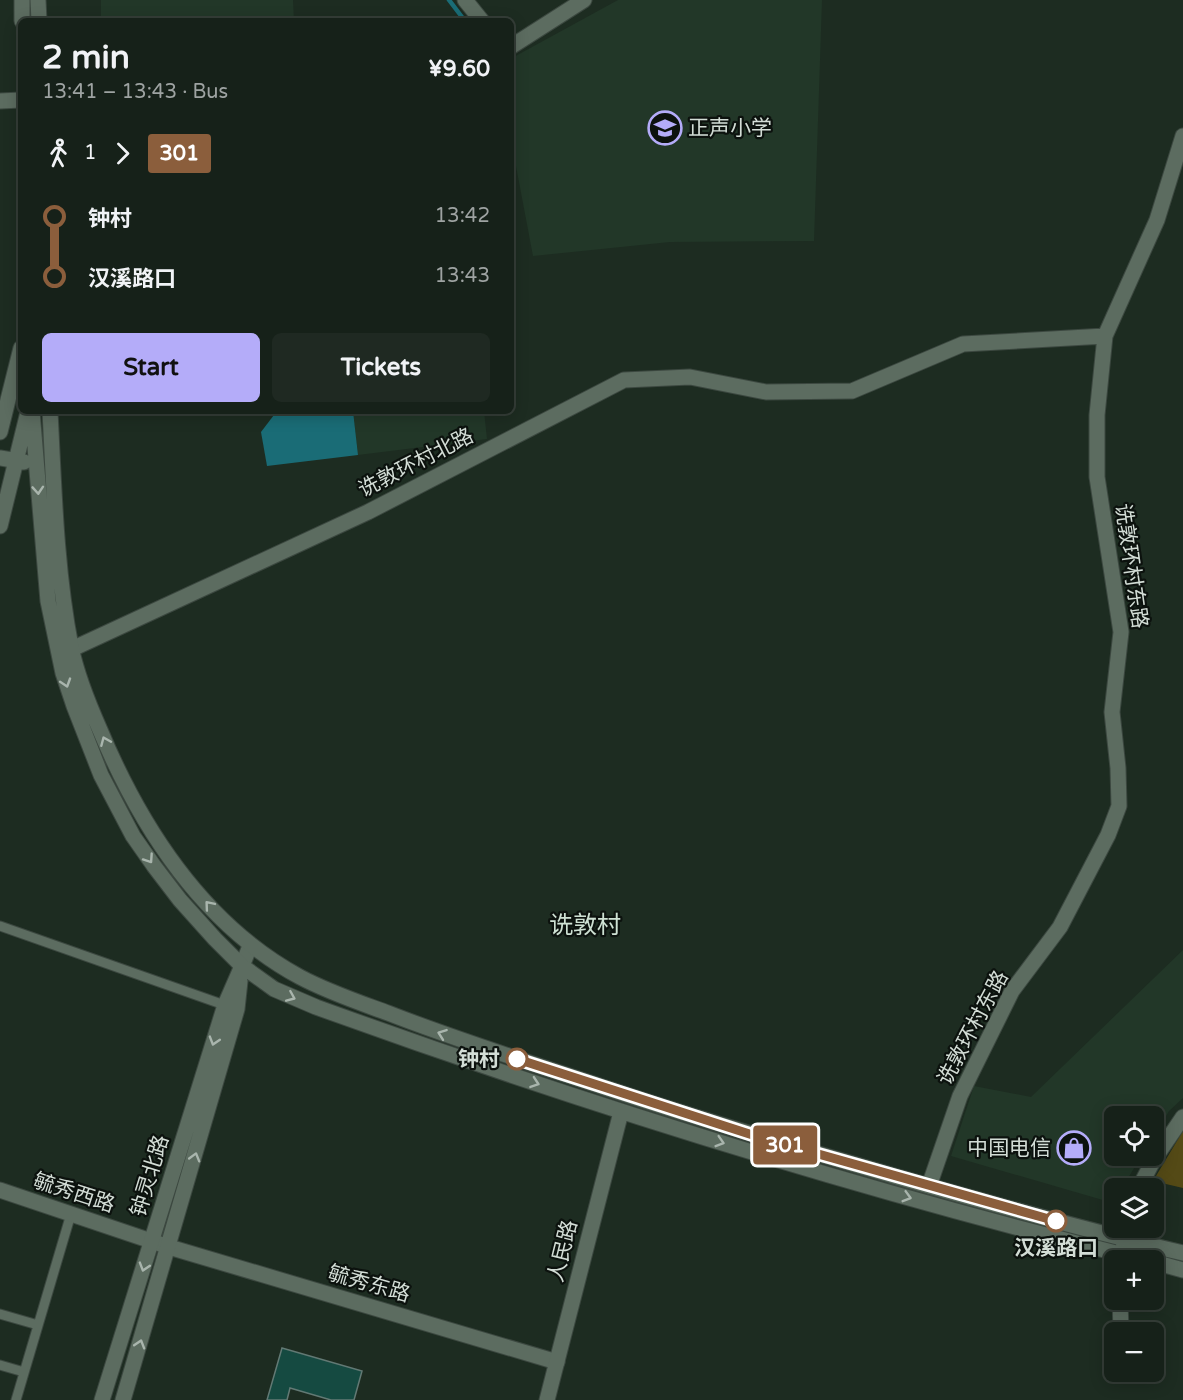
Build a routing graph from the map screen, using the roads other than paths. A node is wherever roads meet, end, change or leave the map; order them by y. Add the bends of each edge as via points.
1 (21, 0) edge
2 (38, 0) edge
3 (465, 0) edge
4 (584, 0) edge
5 (22, 18) edge
6 (39, 18) edge
7 (480, 18) edge
8 (514, 45) edge
9 (18, 100) edge
10 (0, 101) edge
11 (1183, 136) edge
12 (1105, 336) junction
13 (18, 360) edge
14 (29, 414) edge
15 (30, 414) edge
16 (50, 414) edge
17 (0, 432) edge
18 (0, 458) edge
19 (16, 460) junction
20 (36, 464) junction
21 (53, 467) junction
22 (0, 526) edge
23 (72, 649) junction
24 (0, 926) edge
25 (250, 946) junction
26 (242, 966) junction
27 (231, 1007) junction
28 (621, 1112) junction
29 (1183, 1117) edge
30 (1144, 1178) edge
31 (929, 1186) junction
32 (0, 1191) edge
33 (70, 1214) junction
34 (152, 1241) junction
35 (1124, 1245) edge
36 (169, 1247) junction
37 (1183, 1253) edge
38 (1164, 1265) edge
39 (1183, 1270) edge
40 (0, 1314) edge
41 (38, 1325) junction
42 (557, 1362) junction
43 (0, 1365) edge
44 (24, 1372) junction
45 (16, 1400) edge
46 (102, 1400) edge
47 (123, 1400) edge
48 (547, 1400) edge

1 - 5 street
2 - 6 street
3 - 7 street
4 - 8 street
9 - 10 street
11 - 12 street, 诜敦环村东路 via 1157,220
12 - 23 street, 诜敦环村北路 via 963,344 852,391 766,392 690,377 624,380 368,512
12 - 31 street, 诜敦环村东路 via 1097,415 1097,477 1121,632 1112,712 1119,806 1060,927 1012,991 960,1096
13 - 17 street
14 - 19 street
15 - 20 street
16 - 21 street
18 - 19 street
19 - 20 street
19 - 22 street
20 - 21 street
20 -> 26 street via 44,568 55,636 63,673 101,775 154,866
21 - 23 street
25 -> 23 street via 218,917 187,879 130,795 90,706
24 - 27 lane
25 - 26 street, 钟灵北路
31 -> 25 street via 674,1111 446,1036 302,978
26 - 27 street, 钟灵北路
26 -> 28 street via 274,989 316,1007
27 -> 34 street, 钟灵北路
36 -> 27 street, 钟灵北路
28 -> 35 street via 917,1200
28 - 42 street, 人民路
29 - 30 street
31 - 35 street
32 - 33 street, 毓秀西路
33 - 34 street, 毓秀西路
33 - 41 lane
34 - 36 street, 毓秀西路
34 -> 46 street, 钟灵北路
35 - 37 street
36 - 42 street, 毓秀东路
47 -> 36 street, 钟灵北路
38 - 39 street
40 - 41 lane
41 - 44 lane
42 - 48 street, 人民路
43 - 44 lane
44 - 45 lane

